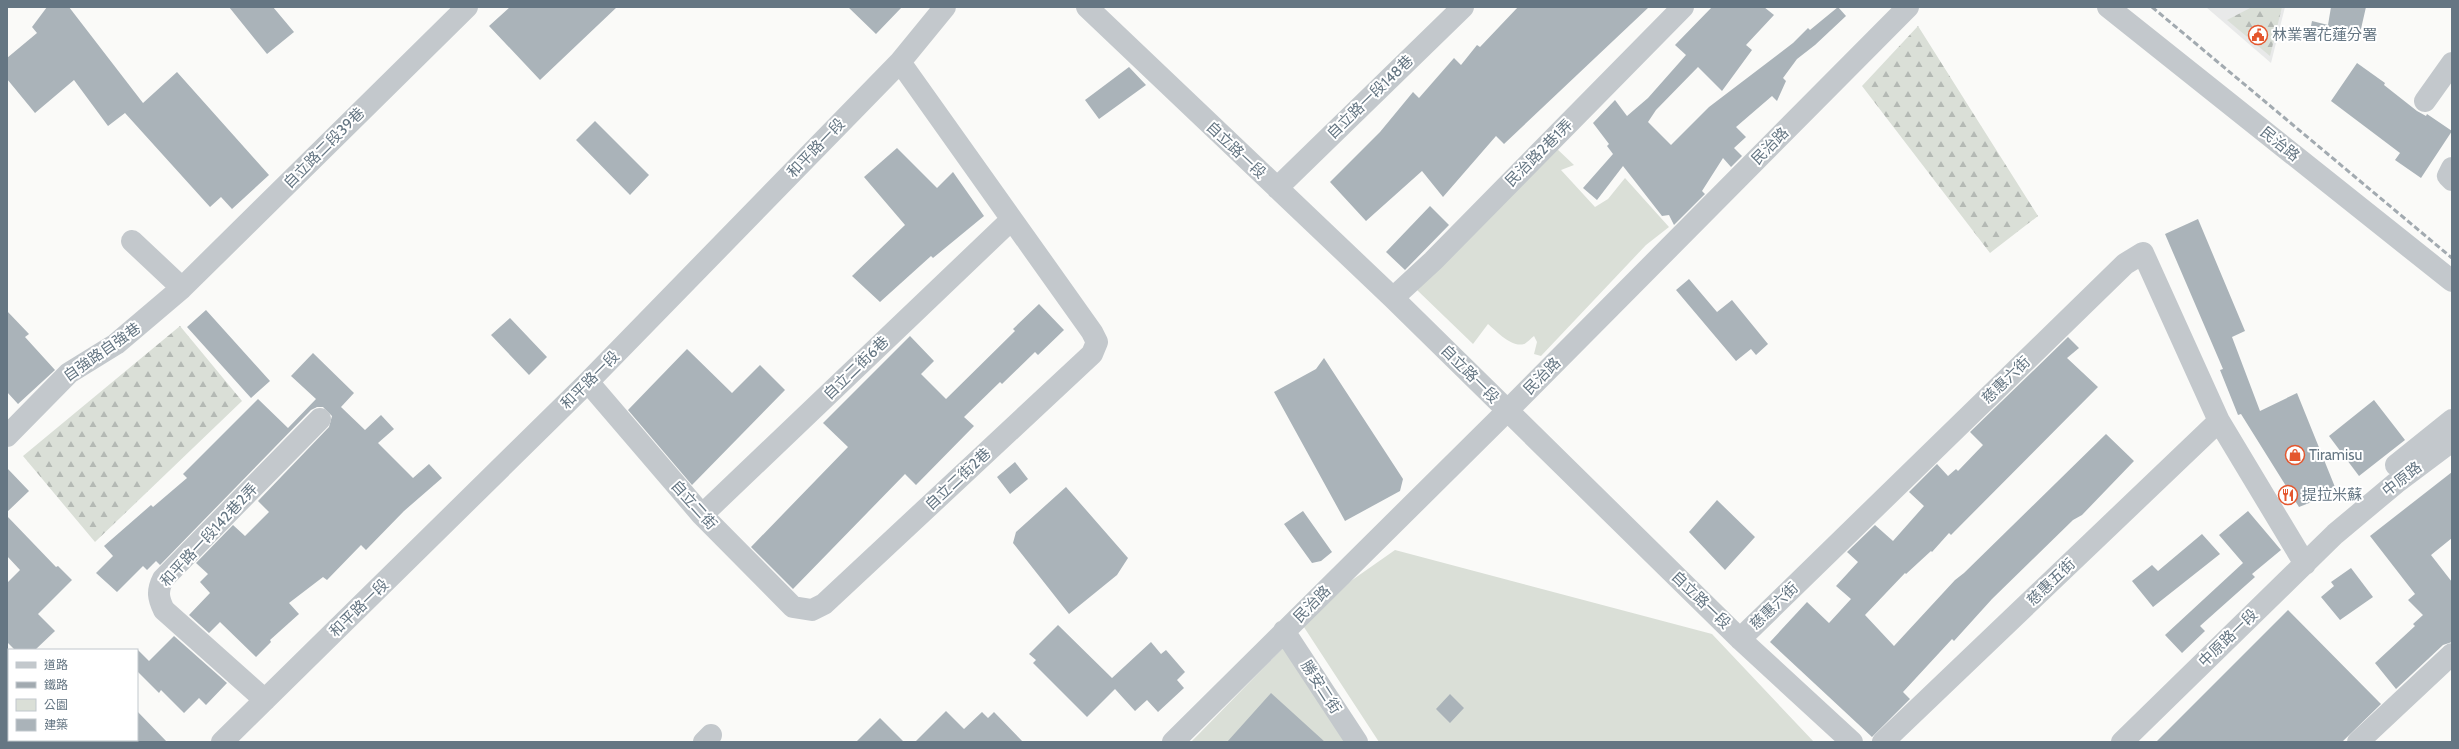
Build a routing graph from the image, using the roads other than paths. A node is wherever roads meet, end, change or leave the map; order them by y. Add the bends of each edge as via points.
1 (467, 7) edge
2 (945, 7) edge
3 (1087, 7) edge
4 (1463, 7) edge
5 (1683, 7) edge
6 (1908, 7) edge
7 (2108, 7) edge
8 (900, 62) junction
9 (2452, 63) edge
10 (2425, 101) dead end
11 (2452, 168) edge
12 (2452, 180) edge
13 (1277, 188) junction
14 (1011, 220) junction
15 (132, 241) dead end
16 (2452, 281) edge
17 (182, 288) junction
18 (1393, 298) junction
19 (588, 382) junction
20 (1507, 411) junction
21 (320, 420) dead end
22 (2452, 420) edge
23 (2219, 421) junction
24 (9, 428) edge
25 (2452, 441) edge
26 (2452, 458) edge
27 (702, 515) junction
28 (2335, 534) junction
29 (2305, 564) junction
30 (812, 610) joint
31 (1284, 632) junction
32 (1740, 639) junction
33 (2452, 654) edge
34 (265, 700) junction
35 (222, 742) edge
36 (1173, 742) edge
37 (1357, 742) edge
38 (1852, 742) edge
39 (1883, 742) edge
40 (2122, 742) edge
41 (2358, 742) edge

1 - 17 street, 自立路二段39巷
2 - 8 street, 和平路一段
3 - 13 street, 自立路一段
4 - 13 street, 自立路一段148巷
5 - 18 street, 民治路2巷1弄 via 1433,261
6 - 20 street, 民治路
7 - 16 street, 民治路
8 - 14 street
8 - 19 street, 和平路一段
9 - 10 street
11 - 12 street via 2448,176
13 - 18 street, 自立路一段
14 - 27 street, 自立二街6巷
14 - 30 street, 自立二街2巷 via 1097,342 1092,354 824,604
15 - 17 street
17 - 24 street, 自強路自強巷 via 116,344 69,373
18 - 20 street, 自立路一段
19 - 27 street, 自立二街
19 - 34 street, 和平路一段
20 - 31 street, 民治路
20 - 32 street, 自立路一段
21 - 34 street, 和平路一段142巷2弄 via 163,579 158,588 158,599 164,610
22 - 28 street via 2366,489
23 - 29 street
23 - 32 street, 慈惠六街 via 2143,253 2125,264
23 - 39 street, 慈惠五街
25 - 28 street, 中原路
26 - 28 street
27 - 30 street, 自立二街 via 793,608
28 - 29 street, 中原路一段
29 - 40 street, 中原路一段
31 - 36 street, 民治路
31 - 37 street, 勝安二街
32 - 38 street, 自立路一段
33 - 41 street
34 - 35 street, 和平路一段

